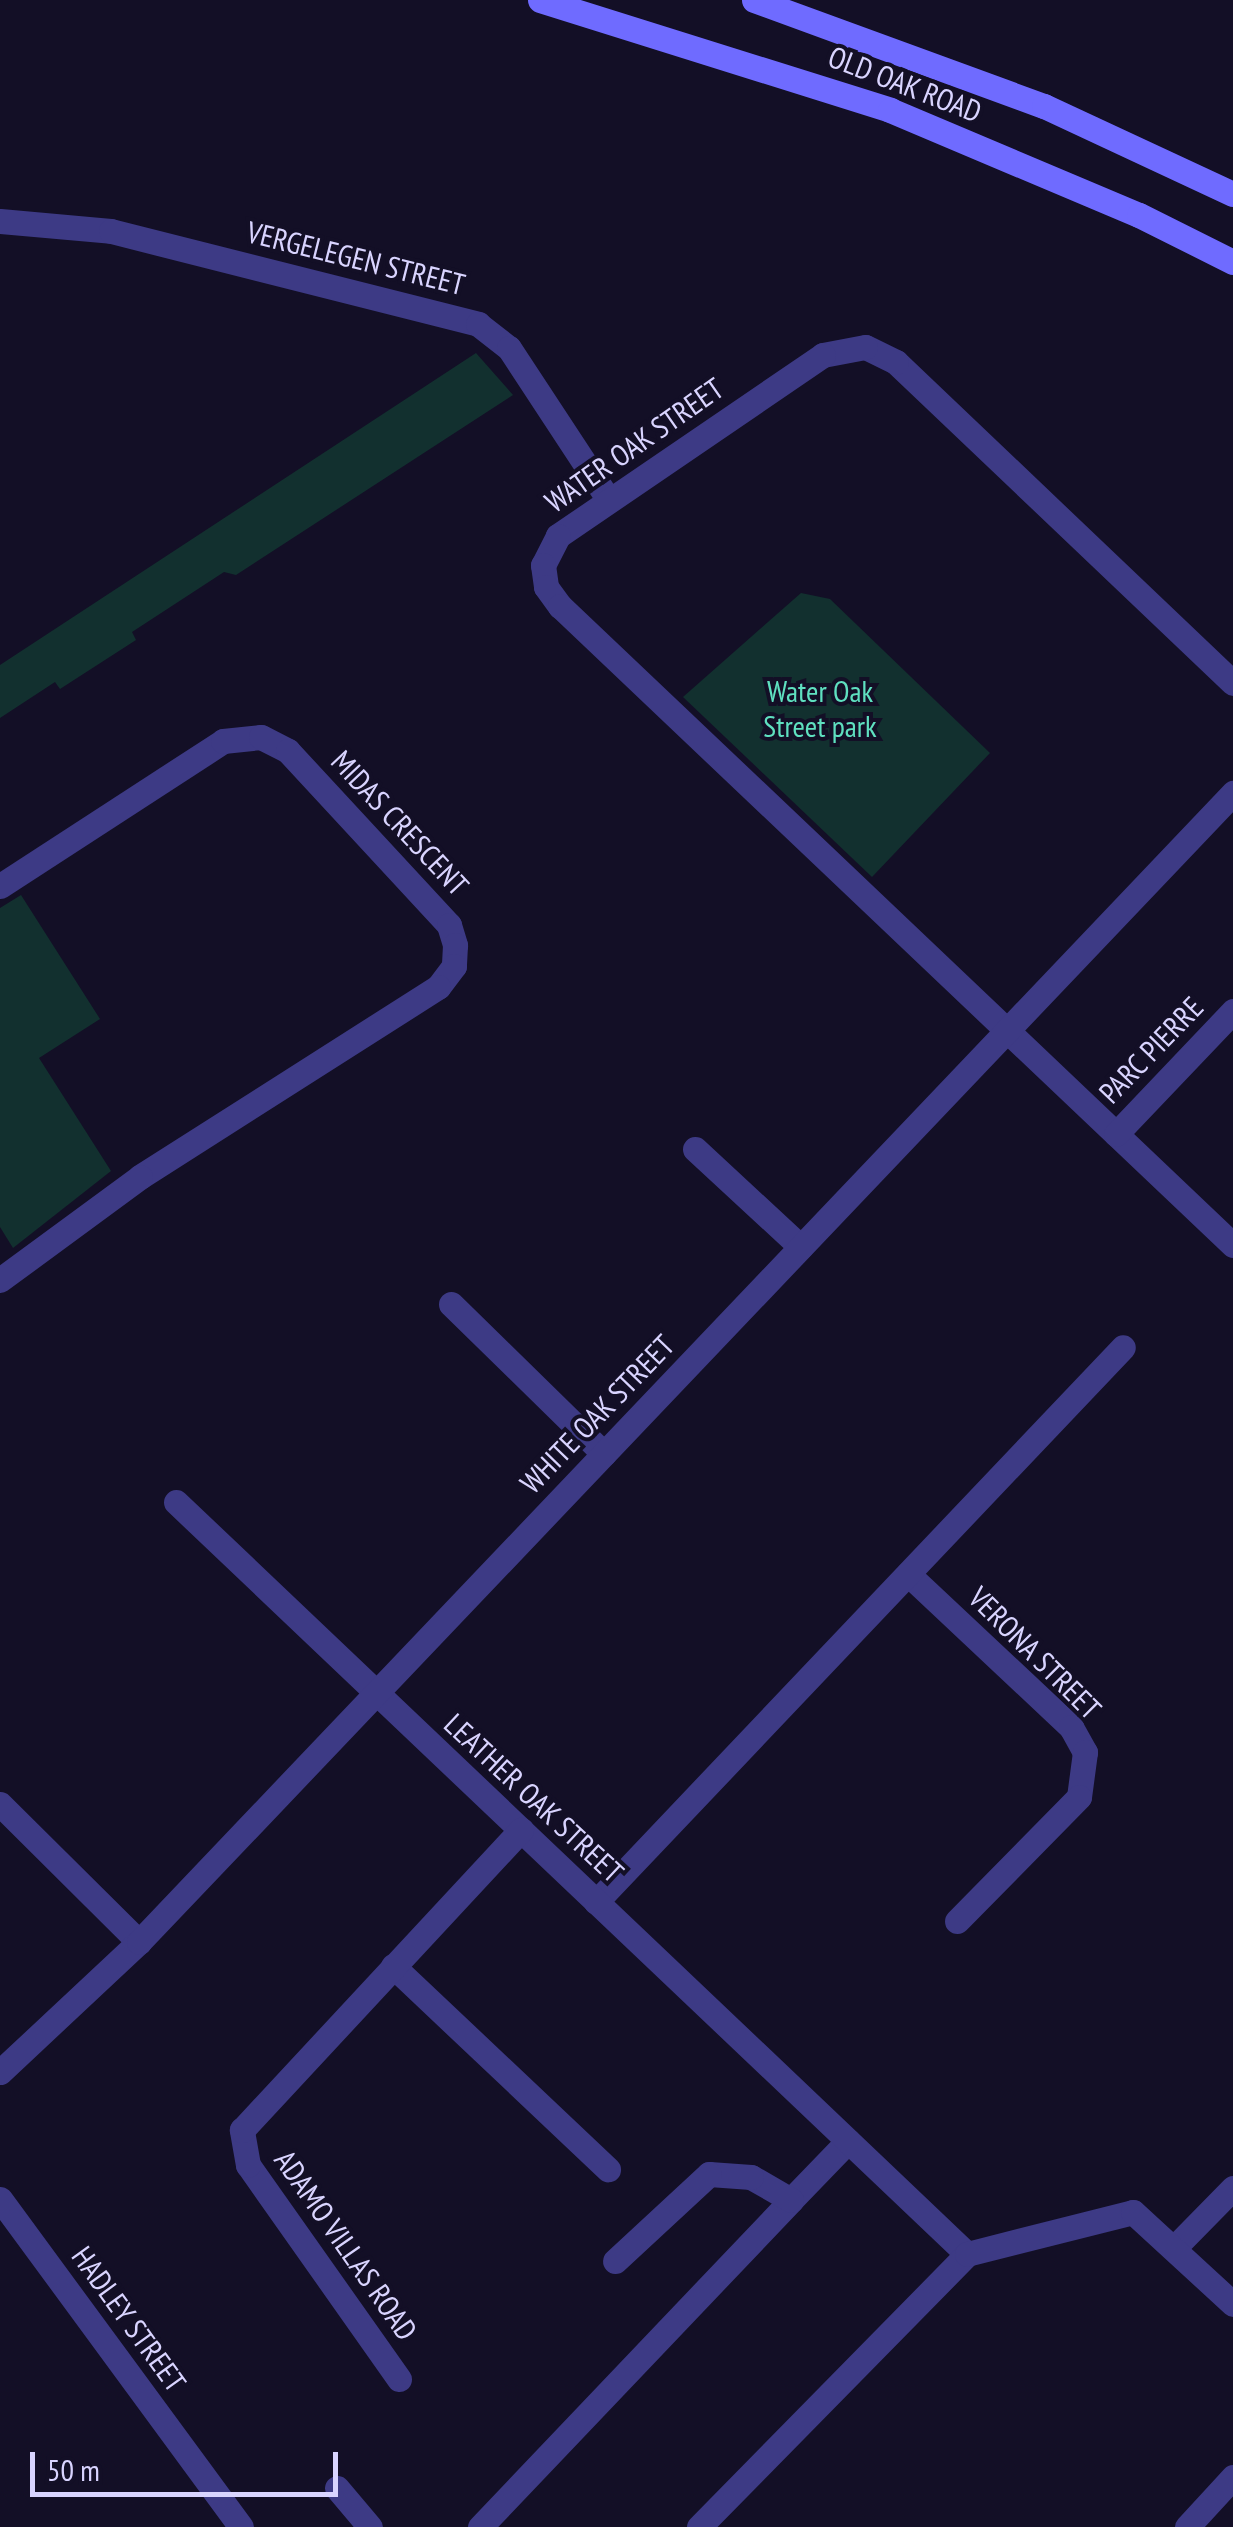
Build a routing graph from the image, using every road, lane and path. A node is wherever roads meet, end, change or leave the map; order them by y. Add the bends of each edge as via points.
1 (540, 0) edge
2 (754, 0) edge
3 (1233, 194) edge
4 (0, 221) edge
5 (1233, 262) edge
6 (609, 500) junction
7 (1233, 684) edge
8 (1233, 793) edge
9 (0, 886) edge
10 (1233, 1012) edge
11 (1007, 1030) junction
12 (1116, 1134) junction
13 (695, 1149) dead end
14 (1233, 1244) edge
15 (801, 1247) junction
16 (0, 1280) edge
17 (451, 1304) dead end
18 (1124, 1347) dead end
19 (604, 1454) junction
20 (176, 1502) dead end
21 (908, 1574) junction
22 (376, 1694) junction
23 (0, 1804) edge
24 (521, 1830) junction
25 (596, 1902) junction
26 (957, 1922) dead end
27 (139, 1942) junction
28 (392, 1966) junction
29 (0, 2072) edge
30 (848, 2141) junction
31 (608, 2170) dead end
32 (1233, 2188) edge
33 (0, 2199) edge
34 (792, 2200) junction
35 (1174, 2248) junction
36 (967, 2254) junction
37 (615, 2260) dead end
38 (1233, 2304) edge
39 (399, 2379) dead end
40 (1233, 2478) edge
41 (337, 2488) dead end
42 (241, 2527) edge
43 (370, 2527) edge
44 (480, 2527) edge
45 (699, 2527) edge
46 (1187, 2527) edge

1 - 5 main road, OLD OAK ROAD via 890,110
2 - 3 main road, OLD OAK ROAD via 1044,106
4 - 6 street, VERGELEGEN STREET via 110,231 478,324 510,348
6 - 7 street, WATER OAK STREET via 823,354 865,347 896,362
6 - 11 street, WATER OAK STREET via 550,545 544,576 552,598
8 - 11 street, WHITE OAK STREET
9 - 16 street, MIDAS CRESCENT via 223,741 261,737 288,751 312,776 449,924 455,944 454,966 438,987 140,1176
10 - 12 street, PARC PIERRE
11 - 12 street
11 - 15 street, WHITE OAK STREET
12 - 14 street
13 - 15 street
15 - 19 street, WHITE OAK STREET
17 - 19 street
18 - 21 street
19 - 22 street, WHITE OAK STREET
20 - 22 street, LEATHER OAK STREET
21 - 25 street
21 - 26 street, VERONA STREET via 1072,1727 1085,1752 1079,1797
22 - 24 street, LEATHER OAK STREET
22 - 27 street, WHITE OAK STREET
23 - 27 street
24 - 25 street, LEATHER OAK STREET
24 - 28 street, ADAMO VILLAS ROAD
25 - 30 street, LEATHER OAK STREET
27 - 29 street, WHITE OAK STREET
28 - 31 street
28 - 39 street, ADAMO VILLAS ROAD via 246,2120 242,2142 248,2164
30 - 34 street
30 - 36 street, LEATHER OAK STREET
32 - 35 street
33 - 42 street, HADLEY STREET
34 - 37 street via 751,2177 710,2174
34 - 44 street
35 - 36 street via 1142,2216 1125,2212
35 - 38 street
36 - 45 street
40 - 46 street
41 - 43 street

